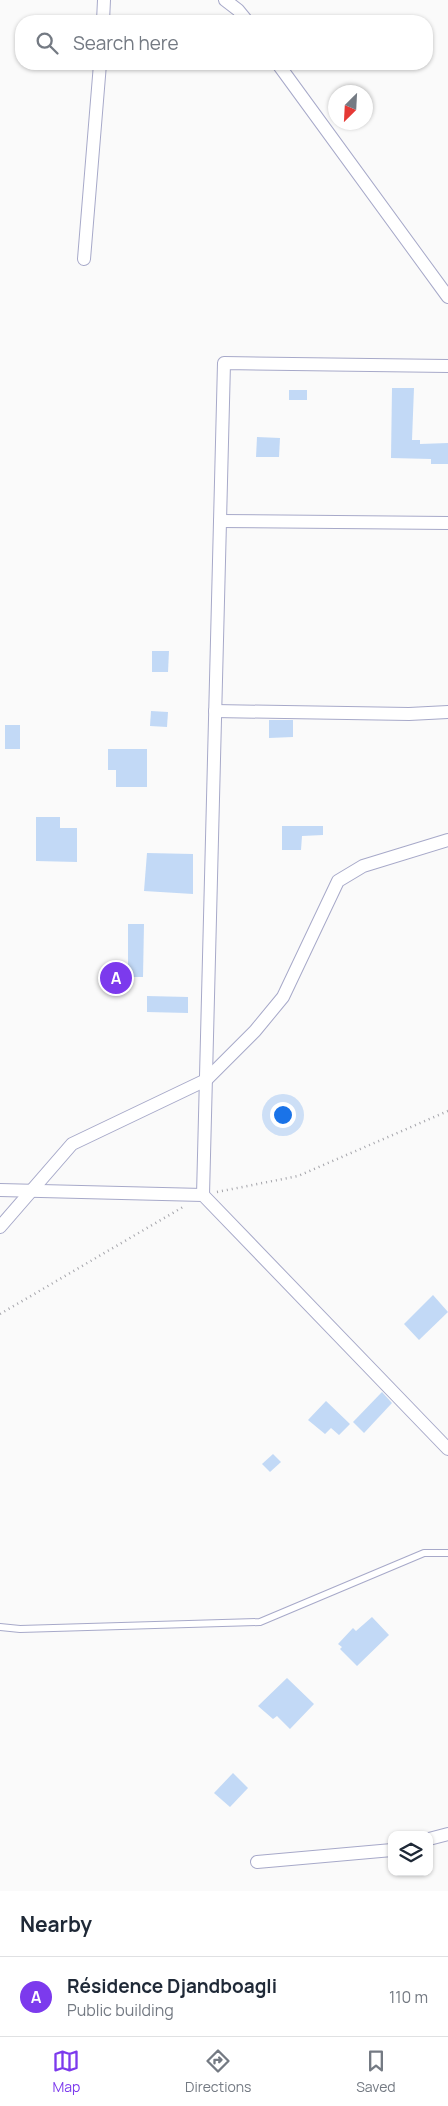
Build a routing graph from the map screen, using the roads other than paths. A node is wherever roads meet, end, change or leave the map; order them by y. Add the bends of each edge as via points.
1 (104, 0) edge
2 (225, 0) edge
3 (238, 5) edge
4 (103, 15) edge
5 (100, 70) edge
6 (282, 70) edge
7 (84, 259) dead end
8 (448, 297) edge
9 (448, 366) edge
10 (220, 521) junction
11 (448, 523) edge
12 (215, 711) junction
13 (448, 712) edge
14 (448, 840) edge
15 (206, 1080) junction
16 (0, 1190) edge
17 (30, 1190) junction
18 (204, 1195) junction
19 (0, 1227) edge
20 (448, 1449) edge
21 (448, 1553) edge
22 (0, 1627) edge
23 (448, 1834) edge
24 (433, 1838) edge
25 (388, 1850) edge
26 (257, 1862) dead end

1 - 4 street
2 - 3 street
5 - 7 street
6 - 8 street
9 - 10 street via 224,363
10 - 11 street
10 - 12 street
12 - 13 street
12 - 15 street
14 - 15 street via 363,866 338,881 283,997 255,1031
15 - 17 street via 72,1144
15 - 18 street
16 - 17 street
17 - 18 street
17 - 19 street
18 - 20 street
21 - 22 lane via 424,1553 260,1622
23 - 24 street
25 - 26 street

